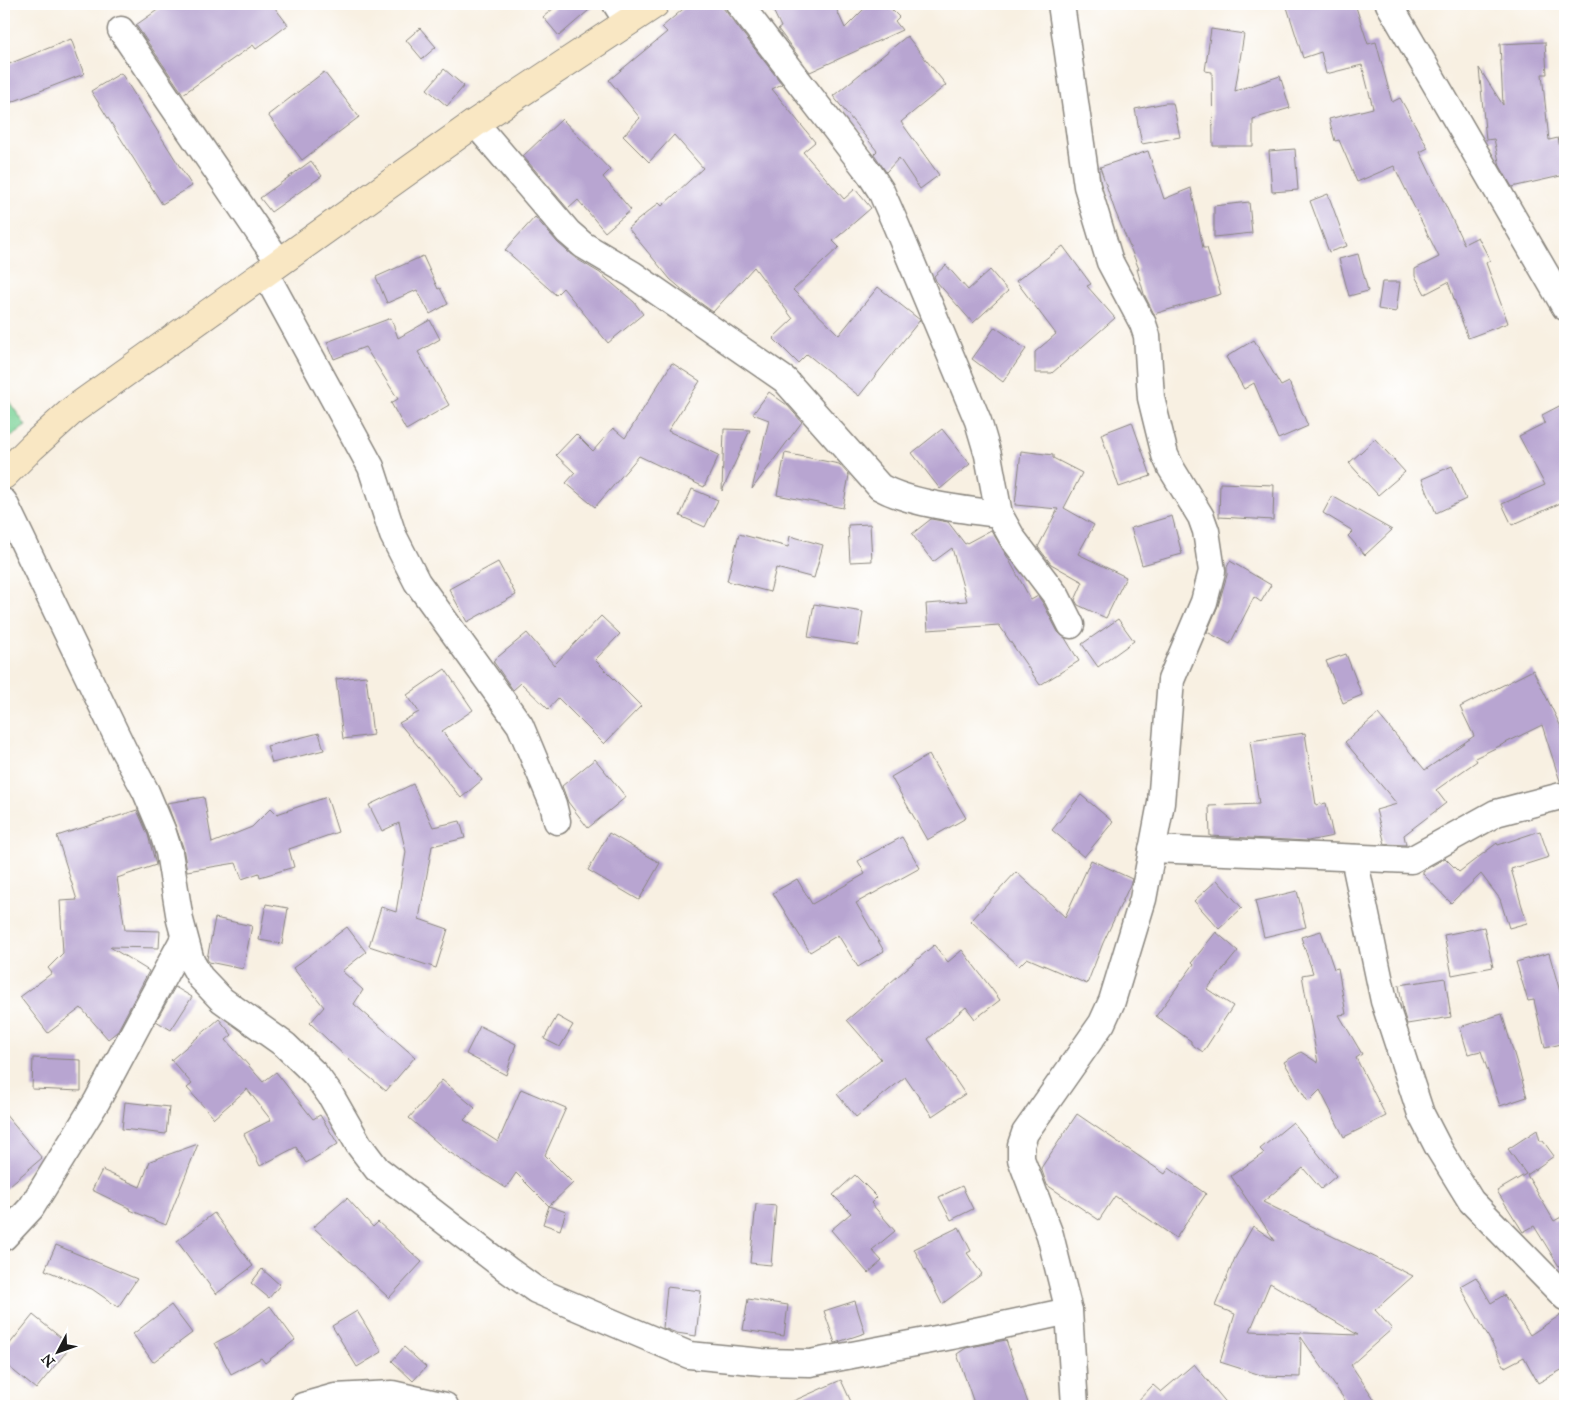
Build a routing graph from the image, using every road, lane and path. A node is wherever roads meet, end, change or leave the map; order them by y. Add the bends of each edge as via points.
1 (655, 4) edge
2 (739, 4) edge
3 (1061, 4) edge
4 (1388, 4) edge
5 (622, 12) edge
6 (121, 30) dead end
7 (475, 123) junction
8 (272, 268) junction
9 (1565, 307) edge
10 (4, 475) edge
11 (4, 502) edge
12 (999, 514) junction
13 (1070, 625) dead end
14 (1561, 796) dead end
15 (558, 821) dead end
16 (1152, 849) junction
17 (1354, 858) junction
18 (184, 938) junction
19 (4, 1237) edge
20 (1565, 1297) edge
21 (1069, 1311) junction
22 (303, 1406) edge
23 (445, 1406) edge
24 (1075, 1406) edge

1 - 5 main road
2 - 12 street via 881,191 978,421
3 - 16 street via 1090,199 1110,262 1147,336 1151,398 1164,454 1201,517 1212,571 1204,602 1171,680 1163,786
4 - 9 street
5 - 7 main road
6 - 8 street
7 - 8 main road
7 - 12 street via 568,232 785,380 880,487 890,493 951,507
8 - 10 main road via 73,410
8 - 15 street via 372,467 393,535 417,582 520,725
11 - 18 street via 162,830
12 - 13 street via 1013,539 1056,597
14 - 17 street via 1496,813 1411,860
16 - 17 street
16 - 21 street via 1143,899 1112,1001 1102,1023 1025,1133 1021,1145 1020,1159 1050,1235
17 - 20 street via 1384,1001 1421,1114 1471,1201
18 - 19 street via 98,1101 31,1208
18 - 21 street via 191,962 222,1000 285,1045 315,1074 377,1168 536,1290 668,1348 688,1355 810,1363
21 - 24 street
22 - 23 street via 335,1397 392,1394

